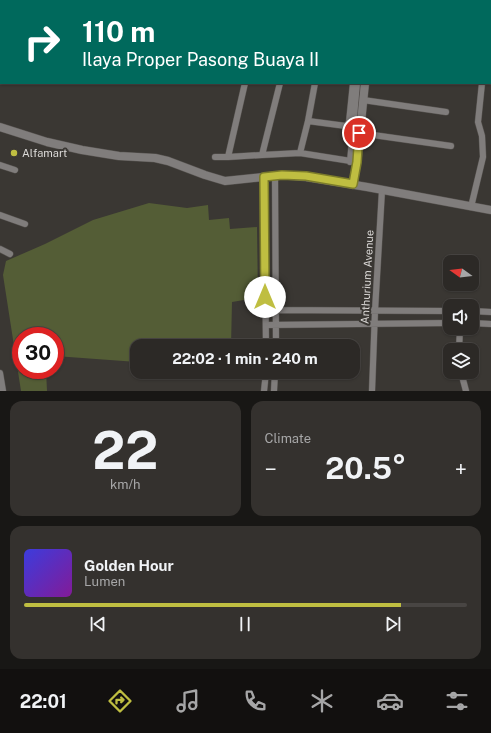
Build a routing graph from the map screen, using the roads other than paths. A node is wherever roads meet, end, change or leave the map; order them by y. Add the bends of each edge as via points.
1 (245, 84) edge
2 (280, 84) edge
3 (315, 84) edge
4 (353, 84) edge
5 (357, 84) edge
6 (365, 84) edge
7 (482, 84) edge
8 (363, 100) junction
9 (446, 112) dead end
10 (308, 121) junction
11 (0, 127) edge
12 (359, 133) junction
13 (451, 146) dead end
14 (300, 153) junction
15 (262, 155) junction
16 (215, 157) dead end
17 (228, 157) junction
18 (353, 162) junction
19 (0, 165) edge
20 (15, 170) dead end
21 (275, 175) junction
22 (264, 177) junction
23 (353, 184) junction
24 (382, 190) junction
25 (471, 207) junction
26 (491, 210) edge
27 (0, 215) edge
28 (25, 224) dead end
29 (0, 249) edge
30 (10, 254) dead end
31 (266, 310) junction
32 (276, 310) junction
33 (375, 311) junction
34 (443, 311) edge
35 (479, 311) edge
36 (491, 312) edge
37 (443, 323) edge
38 (479, 323) edge
39 (374, 324) junction
40 (491, 324) edge
41 (266, 325) junction
42 (276, 325) junction
43 (266, 339) edge
44 (276, 339) edge
45 (0, 373) edge
46 (265, 379) edge
47 (275, 379) edge
48 (463, 379) edge
49 (2, 391) edge
50 (264, 391) edge
51 (274, 391) edge
52 (372, 391) edge
53 (466, 391) edge

1 - 17 street
2 - 15 street
3 - 10 street
4 - 10 street via 349,122 346,126
5 - 18 street
6 - 8 street
7 - 25 street via 478,122 483,157
8 - 9 street
8 - 12 street
10 - 14 street
11 - 22 street via 82,150 168,161 225,181
12 - 13 street
12 - 18 street
14 - 15 street
14 - 18 street
15 - 17 street
16 - 17 street
18 - 23 street
19 - 20 street
21 - 22 street
21 - 23 street via 306,176
21 - 32 street
22 - 31 street
23 - 24 street
24 - 25 street
24 - 33 street, Anthurium Avenue
25 - 26 street
27 - 28 street
29 - 30 street
31 - 32 street
31 - 41 street
32 - 33 street
32 - 42 street
33 - 34 street
33 - 39 street, Anthurium Avenue
35 - 36 street
37 - 39 street
38 - 40 street
39 - 42 street
39 - 52 street, Anthurium Avenue
41 - 42 street
41 - 43 street
42 - 44 street
45 - 49 street
46 - 50 street
47 - 51 street
48 - 53 street

